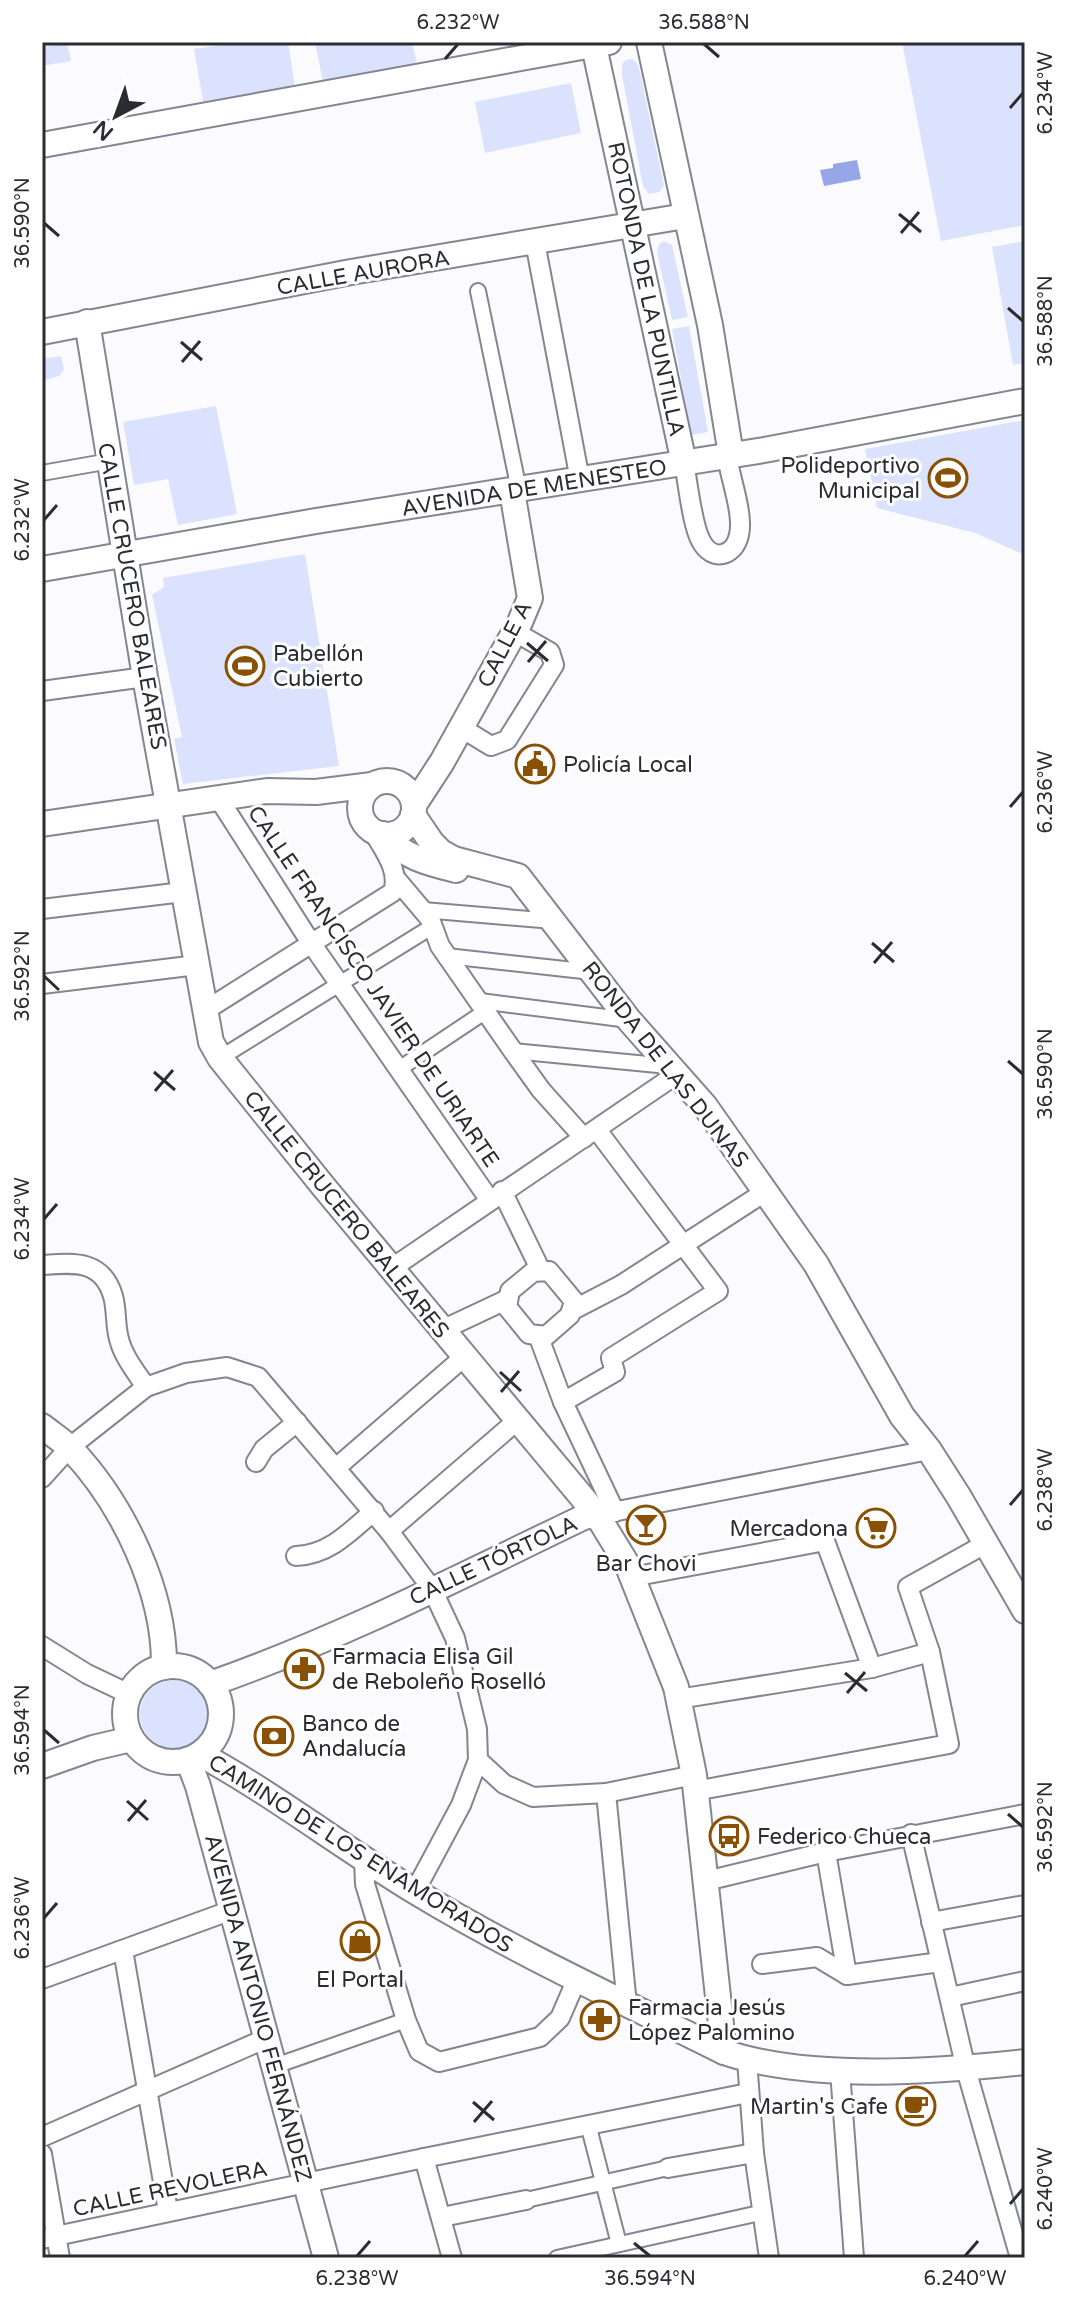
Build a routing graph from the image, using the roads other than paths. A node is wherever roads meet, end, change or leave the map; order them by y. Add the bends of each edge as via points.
1 (649, 42) edge
2 (602, 44) edge
3 (42, 145) edge
4 (685, 216) junction
5 (635, 225) junction
6 (535, 242) junction
7 (478, 291) dead end
8 (87, 322) junction
9 (42, 332) edge
10 (1025, 401) edge
11 (729, 456) junction
12 (110, 461) junction
13 (684, 463) junction
14 (42, 473) edge
15 (580, 480) junction
16 (516, 491) junction
17 (126, 556) junction
18 (42, 569) edge
19 (515, 632) junction
20 (145, 677) junction
21 (42, 691) edge
22 (456, 735) junction
23 (383, 783) junction
24 (316, 792) junction
25 (219, 799) junction
26 (170, 806) junction
27 (360, 808) junction
28 (413, 810) junction
29 (42, 824) edge
30 (378, 833) junction
31 (518, 876) junction
32 (397, 880) junction
33 (183, 892) junction
34 (42, 909) edge
35 (428, 918) junction
36 (553, 921) junction
37 (311, 943) junction
38 (447, 956) junction
39 (197, 965) junction
40 (592, 972) junction
41 (42, 984) edge
42 (483, 1006) junction
43 (206, 1010) junction
44 (629, 1020) junction
45 (513, 1051) junction
46 (220, 1058) junction
47 (399, 1069) junction
48 (673, 1070) junction
49 (590, 1134) junction
50 (765, 1192) junction
51 (496, 1195) junction
52 (685, 1244) junction
53 (42, 1265) edge
54 (392, 1268) junction
55 (541, 1271) junction
56 (508, 1299) junction
57 (571, 1311) junction
58 (442, 1330) junction
59 (538, 1335) junction
60 (464, 1357) junction
61 (146, 1387) junction
62 (563, 1402) junction
63 (519, 1419) junction
64 (297, 1422) junction
65 (42, 1426) edge
66 (70, 1447) junction
67 (929, 1450) junction
68 (256, 1462) dead end
69 (337, 1467) junction
70 (42, 1478) edge
71 (374, 1511) junction
72 (606, 1513) junction
73 (389, 1531) junction
74 (987, 1543) junction
75 (296, 1556) dead end
76 (632, 1577) junction
77 (432, 1589) junction
78 (1025, 1611) edge
79 (42, 1646) edge
80 (930, 1652) junction
81 (164, 1667) junction
82 (872, 1668) junction
83 (210, 1684) junction
84 (129, 1694) junction
85 (678, 1699) junction
86 (131, 1739) junction
87 (194, 1757) junction
88 (478, 1760) junction
89 (42, 1766) edge
90 (695, 1783) junction
91 (606, 1793) junction
92 (1025, 1814) edge
93 (911, 1834) junction
94 (826, 1852) junction
95 (364, 1859) junction
96 (706, 1881) junction
97 (415, 1891) junction
98 (1025, 1905) edge
99 (232, 1910) junction
100 (931, 1922) junction
101 (123, 1950) junction
102 (940, 1962) junction
103 (762, 1964) dead end
104 (847, 1975) junction
105 (42, 1979) edge
106 (576, 1981) junction
107 (1025, 1981) edge
108 (950, 1997) junction
109 (627, 2005) junction
110 (406, 2020) junction
111 (267, 2038) junction
112 (724, 2052) junction
113 (747, 2060) junction
114 (1025, 2062) edge
115 (275, 2066) junction
116 (966, 2069) junction
117 (840, 2071) junction
118 (148, 2089) junction
119 (748, 2093) junction
120 (588, 2124) junction
121 (42, 2137) edge
122 (754, 2153) junction
123 (42, 2154) edge
124 (424, 2158) junction
125 (668, 2168) joint
126 (603, 2182) junction
127 (307, 2185) junction
128 (526, 2200) joint
129 (168, 2211) junction
130 (764, 2212) junction
131 (442, 2217) junction
132 (49, 2238) edge
133 (619, 2244) junction
134 (598, 2253) edge
135 (319, 2257) edge
136 (60, 2258) edge
137 (452, 2258) edge
138 (557, 2258) edge
139 (769, 2258) edge
140 (854, 2258) edge
141 (1020, 2258) edge

1 - 4 street
2 - 3 street
2 - 5 street, ROTONDA DE LA PUNTILLA
4 - 5 street, CALLE AURORA
4 - 11 street via 710,325
5 - 6 street, CALLE AURORA
5 - 13 street, ROTONDA DE LA PUNTILLA
6 - 8 street, CALLE AURORA
6 - 15 street
7 - 16 street
8 - 9 street, CALLE AURORA
8 - 12 street, CALLE CRUCERO BALEARES
10 - 11 street, AVENIDA DE MENESTEO
11 - 13 street, AVENIDA DE MENESTEO
11 - 13 street, ROTONDA DE LA PUNTILLA via 740,522 735,546 727,554 716,555 699,539
12 - 14 street
12 - 17 street, CALLE CRUCERO BALEARES
13 - 15 street, AVENIDA DE MENESTEO
15 - 16 street, AVENIDA DE MENESTEO
16 - 17 street, AVENIDA DE MENESTEO
16 - 19 street, CALLE A via 530,598
17 - 18 street, AVENIDA DE MENESTEO
17 - 20 street, CALLE CRUCERO BALEARES
19 - 22 street, CALLE A
19 - 22 street via 550,652 554,665 507,740 491,746
20 - 21 street
20 - 26 street, CALLE CRUCERO BALEARES
22 - 23 street, CALLE A
22 - 28 street, CALLE A
23 - 24 street
23 - 27 street via 365,791
23 - 28 street via 408,790
24 - 25 street via 267,791
24 - 27 street
25 - 26 street
25 - 37 street, CALLE FRANCISCO JAVIER DE URIARTE
26 - 29 street
26 - 33 street, CALLE CRUCERO BALEARES
27 - 30 street via 361,817
28 - 30 street via 410,822 398,832
28 - 31 street via 441,852
30 - 31 street via 409,857 464,872
30 - 32 street
31 - 36 street, RONDA DE LAS DUNAS
32 - 35 street
32 - 37 street via 393,892
33 - 34 street
33 - 39 street, CALLE CRUCERO BALEARES
35 - 36 street
35 - 38 street
35 - 46 street
36 - 40 street, RONDA DE LAS DUNAS
37 - 43 street
37 - 47 street, CALLE FRANCISCO JAVIER DE URIARTE
38 - 40 street
38 - 42 street
39 - 41 street
39 - 43 street, CALLE CRUCERO BALEARES
40 - 44 street, RONDA DE LAS DUNAS
42 - 44 street
42 - 45 street
42 - 47 street
43 - 46 street, CALLE CRUCERO BALEARES via 211,1042
44 - 48 street, RONDA DE LAS DUNAS
45 - 48 street
45 - 49 street via 541,1090
46 - 54 street, CALLE CRUCERO BALEARES
47 - 51 street, CALLE FRANCISCO JAVIER DE URIARTE
48 - 49 street
48 - 50 street, RONDA DE LAS DUNAS
49 - 51 street
49 - 52 street
50 - 52 street
50 - 67 street, RONDA DE LAS DUNAS via 816,1264 902,1416
51 - 54 street
51 - 55 street, CALLE FRANCISCO JAVIER DE URIARTE
52 - 57 street
52 - 62 street via 718,1291 611,1358 615,1372
53 - 61 street via 86,1265 98,1271 113,1296 119,1341
54 - 58 street, CALLE CRUCERO BALEARES
55 - 56 street via 510,1291
55 - 57 street via 549,1271 574,1301
56 - 58 street
56 - 59 street via 507,1307 529,1334
57 - 59 street via 546,1336
58 - 60 street, CALLE CRUCERO BALEARES
59 - 62 street
60 - 63 street, CALLE CRUCERO BALEARES
60 - 69 street
61 - 64 street via 186,1373 227,1367 258,1377
61 - 66 street
62 - 72 street
63 - 72 street, CALLE CRUCERO BALEARES
63 - 73 street
64 - 68 street
64 - 69 street
65 - 66 street
66 - 70 street
66 - 81 street via 113,1501 145,1568 164,1642
67 - 72 street, CALLE TÓRTOLA
67 - 74 street, RONDA DE LAS DUNAS
69 - 71 street
71 - 73 street
71 - 75 street via 341,1540 312,1555
72 - 76 street, CALLE CRUCERO BALEARES
72 - 77 street, CALLE TÓRTOLA via 584,1517
73 - 77 street
74 - 78 street, RONDA DE LAS DUNAS
74 - 80 street via 908,1587
76 - 82 street via 825,1541
76 - 85 street, CALLE CRUCERO BALEARES
77 - 83 street, CALLE TÓRTOLA
77 - 88 street via 455,1638 477,1729
79 - 84 street
80 - 82 street
80 - 90 street via 949,1744
81 - 83 street via 190,1669
81 - 84 street via 143,1677
82 - 85 street
83 - 87 street via 221,1708 220,1721 210,1745
84 - 86 street via 125,1717
85 - 90 street, CALLE CRUCERO BALEARES
86 - 87 street via 163,1761
86 - 89 street
87 - 95 street, CAMINO DE LOS ENAMORADOS
87 - 99 street, AVENIDA ANTONIO FERNÁNDEZ
88 - 91 street via 504,1784 533,1797
88 - 97 street via 461,1805
90 - 91 street
90 - 96 street, CALLE CRUCERO BALEARES
91 - 109 street
92 - 93 street
93 - 94 street
93 - 100 street
94 - 96 street
94 - 104 street
95 - 97 street, CAMINO DE LOS ENAMORADOS
95 - 110 street via 365,1884
96 - 112 street, CALLE CRUCERO BALEARES
97 - 106 street, CAMINO DE LOS ENAMORADOS
98 - 100 street
99 - 101 street
99 - 111 street, AVENIDA ANTONIO FERNÁNDEZ
100 - 102 street
101 - 105 street
101 - 118 street
102 - 104 street
102 - 108 street
103 - 104 street via 817,1957
106 - 109 street, CAMINO DE LOS ENAMORADOS
106 - 110 street via 560,2018 540,2037 439,2062 419,2051
107 - 108 street
108 - 116 street
109 - 112 street, CAMINO DE LOS ENAMORADOS
110 - 115 street
111 - 115 street, AVENIDA ANTONIO FERNÁNDEZ
111 - 118 street
112 - 113 street, CAMINO DE LOS ENAMORADOS
113 - 117 street, CAMINO DE LOS ENAMORADOS
113 - 119 street
114 - 116 street, CAMINO DE LOS ENAMORADOS
115 - 127 street, AVENIDA ANTONIO FERNÁNDEZ
116 - 117 street, CAMINO DE LOS ENAMORADOS
116 - 141 street
117 - 140 street
118 - 121 street
118 - 129 street
119 - 120 street, CALLE REVOLERA
119 - 122 street
120 - 124 street, CALLE REVOLERA
120 - 126 street
122 - 125 street
122 - 130 street
123 - 132 street
124 - 127 street, CALLE REVOLERA
124 - 131 street
125 - 126 street
126 - 128 street
126 - 133 street
127 - 129 street, CALLE REVOLERA
127 - 135 street, AVENIDA ANTONIO FERNÁNDEZ
128 - 131 street
129 - 132 street, CALLE REVOLERA
130 - 133 street
130 - 139 street
131 - 137 street
132 - 136 street
133 - 134 street
134 - 138 street

